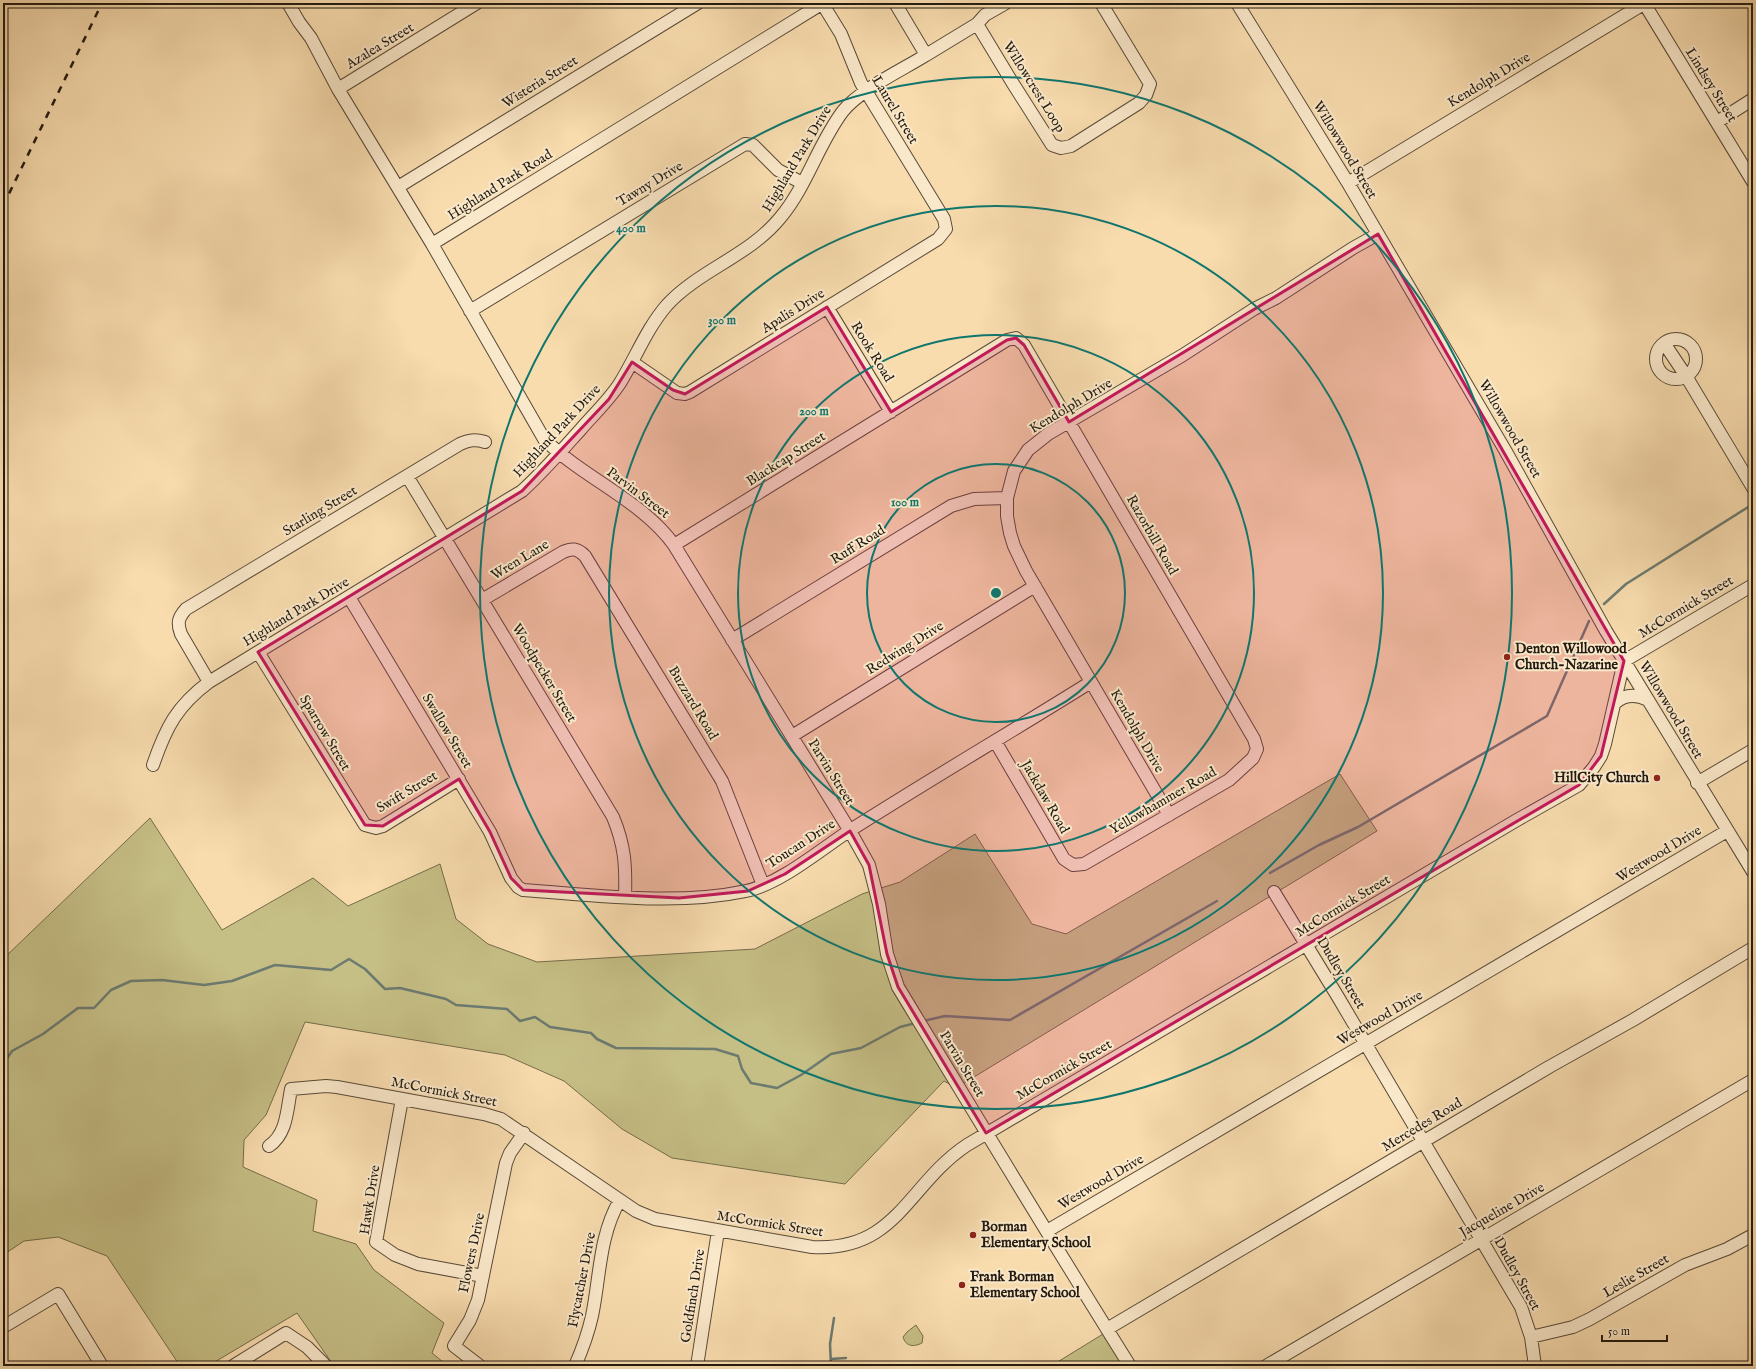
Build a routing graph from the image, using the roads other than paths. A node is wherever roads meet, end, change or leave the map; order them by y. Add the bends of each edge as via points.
1 (288, 3) edge
2 (477, 3) edge
3 (698, 3) edge
4 (822, 3) edge
5 (895, 3) edge
6 (1006, 3) edge
7 (1102, 3) edge
8 (1237, 3) edge
9 (1645, 3) edge
10 (977, 24) junction
11 (926, 55) junction
12 (338, 89) junction
13 (866, 91) junction
14 (1753, 99) edge
15 (1717, 122) junction
16 (1753, 182) edge
17 (1348, 183) junction
18 (802, 184) junction
19 (398, 187) junction
20 (946, 229) joint
21 (1378, 234) junction
22 (432, 244) junction
23 (827, 308) junction
24 (470, 311) junction
25 (1016, 338) joint
26 (1664, 342) junction
27 (632, 362) junction
28 (1686, 376) junction
29 (891, 412) junction
30 (1069, 422) junction
31 (485, 442) dead end
32 (559, 454) junction
33 (407, 476) junction
34 (1753, 488) edge
35 (1007, 498) junction
36 (445, 539) junction
37 (674, 545) junction
38 (576, 549) joint
39 (1753, 585) edge
40 (1035, 586) junction
41 (349, 597) junction
42 (482, 600) junction
43 (732, 640) junction
44 (258, 652) junction
45 (1624, 660) junction
46 (209, 682) junction
47 (1091, 682) junction
48 (1648, 700) junction
49 (1615, 703) junction
50 (792, 736) junction
51 (995, 741) junction
52 (1257, 749) joint
53 (1753, 750) edge
54 (153, 765) dead end
55 (459, 778) junction
56 (1697, 783) junction
57 (1169, 815) junction
58 (370, 827) joint
59 (850, 831) junction
60 (1727, 831) junction
61 (1073, 865) joint
62 (1753, 872) edge
63 (514, 883) joint
64 (763, 885) junction
65 (1274, 892) dead end
66 (624, 896) junction
67 (1306, 945) junction
68 (1753, 948) edge
69 (1364, 1043) junction
70 (1753, 1080) edge
71 (402, 1099) junction
72 (524, 1133) junction
73 (986, 1133) junction
74 (1423, 1143) junction
75 (269, 1146) dead end
76 (620, 1200) junction
77 (718, 1231) junction
78 (1047, 1231) junction
79 (1753, 1235) edge
80 (1481, 1240) junction
81 (483, 1276) junction
82 (3, 1327) edge
83 (1107, 1329) junction
84 (1531, 1336) junction
85 (102, 1366) edge
86 (232, 1366) edge
87 (326, 1366) edge
88 (480, 1366) edge
89 (575, 1366) edge
90 (697, 1366) edge
91 (1130, 1366) edge
92 (1266, 1366) edge
93 (1534, 1366) edge

1 - 12 street via 311,38
2 - 12 street, Azalea Street
3 - 19 street, Wisteria Street
4 - 13 street, Laurel Street via 841,34 853,68
4 - 22 street, Highland Park Road
5 - 11 street
6 - 10 street via 985,15
7 - 10 street, Willowcrest Loop via 1150,84 1140,103 1072,146 1064,148 1052,145
8 - 17 street, Willowwood Street
9 - 15 street, Lindsey Street
9 - 17 street, Kendolph Drive
10 - 11 street
11 - 13 street, Highland Park Drive
12 - 19 street
13 - 18 street, Highland Park Drive via 853,101 835,123
13 - 20 street, Laurel Street via 944,219
14 - 15 street
15 - 16 street, Lindsey Street
17 - 21 street, Willowwood Street
18 - 24 street, Tawny Drive via 778,170 753,145 745,144
18 - 27 street, Highland Park Drive via 791,203 768,231 739,254 691,284 668,305
19 - 22 street
20 - 23 street, Apalis Drive via 938,239
21 - 30 street, Kendolph Drive via 1276,298 1254,308 1177,359
21 - 45 street, Willowwood Street
22 - 24 street, Parvin Street
23 - 27 street, Apalis Drive via 686,394 673,390
23 - 29 street, Rook Road
24 - 32 street, Parvin Street via 534,424
25 - 29 street, Blackcap Street via 1007,340
25 - 30 street, Razorbill Road via 1024,345
26 - 28 street
26 - 28 street via 1656,359 1660,371 1670,378
26 - 28 street via 1683,340 1693,349 1695,363
27 - 32 street, Highland Park Drive via 609,399
28 - 34 street
29 - 37 street, Blackcap Street
30 - 35 street, Kendolph Drive via 1028,450 1014,471
30 - 52 street, Razorbill Road via 1254,739
31 - 33 street, Starling Street via 469,440
32 - 36 street, Highland Park Drive via 522,491
32 - 37 street, Parvin Street via 650,518
33 - 36 street, Woodpecker Street
33 - 46 street, Starling Street via 186,610 178,621 178,627
35 - 40 street, Kendolph Drive via 1010,533 1020,559
35 - 43 street, Ruff Road via 974,498 951,506
36 - 41 street, Highland Park Drive
36 - 42 street, Woodpecker Street
37 - 43 street, Parvin Street
38 - 42 street, Wren Lane via 563,552
38 - 64 street, Buzzard Road via 585,556 711,762 730,800
39 - 45 street, McCormick Street
40 - 47 street, Kendolph Drive
40 - 50 street, Redwing Drive
41 - 44 street, Highland Park Drive
41 - 55 street, Swallow Street
42 - 66 street, Woodpecker Street via 613,817 624,852
43 - 50 street, Parvin Street
44 - 46 street, Highland Park Drive
44 - 58 street, Sparrow Street via 361,820
45 - 48 street, Willowwood Street
45 - 49 street, McCormick Street
46 - 54 street, Highland Park Drive via 182,705 162,740
47 - 51 street, Toucan Drive
47 - 57 street, Kendolph Drive
48 - 49 street via 1632,695 1623,697
48 - 56 street, Willowwood Street
49 - 67 street, McCormick Street via 1601,756 1579,785
50 - 59 street, Parvin Street
51 - 59 street, Toucan Drive
51 - 61 street, Jackdaw Road via 1064,859
52 - 57 street, Yellowhammer Road via 1253,758 1229,780
53 - 56 street
55 - 58 street, Swift Street via 383,826
55 - 63 street, Swallow Street via 490,832
56 - 60 street, Willowwood Street
57 - 61 street, Yellowhammer Road via 1084,864
59 - 64 street, Toucan Drive via 785,874
59 - 73 street, Parvin Street via 869,865 879,904 887,954 898,987
60 - 62 street, Willowwood Street
60 - 69 street, Westwood Drive via 1418,1014
63 - 66 street, Toucan Drive via 523,890
64 - 66 street, Toucan Drive via 748,891 720,895 679,898
65 - 67 street, Dudley Street
67 - 69 street, Dudley Street
67 - 73 street, McCormick Street
68 - 74 street, Mercedes Road
69 - 74 street, Dudley Street
69 - 78 street, Westwood Drive via 1294,1087
70 - 80 street, Jacqueline Drive
71 - 72 street, McCormick Street via 491,1115
71 - 75 street, McCormick Street via 326,1086 290,1089 283,1130
71 - 81 street, Hawk Drive via 376,1242 395,1255 418,1264
72 - 76 street, McCormick Street
72 - 81 street, Flowers Drive via 506,1163
73 - 77 street, McCormick Street via 950,1157 882,1229 857,1242 838,1247 812,1247
73 - 78 street, Parvin Street
74 - 80 street, Dudley Street
74 - 83 street, Mercedes Road
76 - 77 street, McCormick Street via 650,1217
76 - 89 street, Flycatcher Drive via 609,1220 592,1316 586,1340
77 - 90 street, Goldfinch Drive
78 - 83 street, Parvin Street
79 - 84 street, Leslie Street via 1727,1249 1684,1265 1573,1327
80 - 84 street, Dudley Street via 1521,1307
80 - 92 street, Jacqueline Drive
81 - 88 street, Flowers Drive via 475,1310 454,1346
82 - 85 street via 58,1294
83 - 91 street, Parvin Street
84 - 93 street, Dudley Street
86 - 87 street via 286,1333 307,1347

